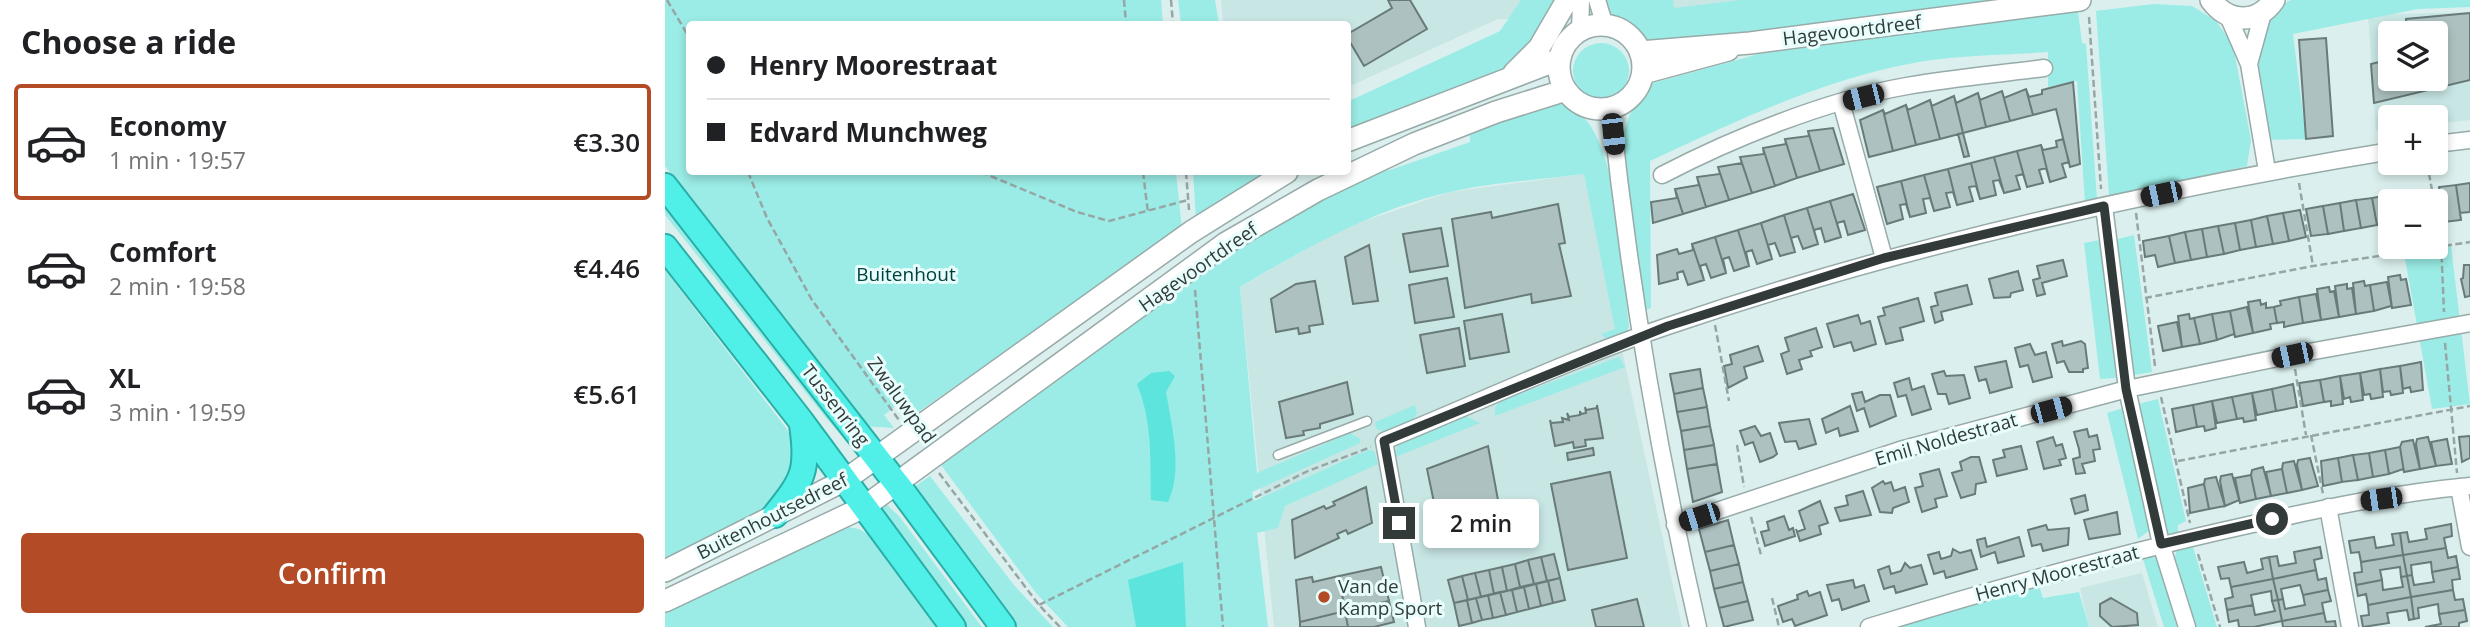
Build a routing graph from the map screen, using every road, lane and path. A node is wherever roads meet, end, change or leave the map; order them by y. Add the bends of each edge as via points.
1 (667, 0) edge
2 (1123, 0) edge
3 (1171, 0) edge
4 (1567, 0) edge
5 (1581, 0) edge
6 (1597, 0) edge
7 (2209, 0) edge
8 (2271, 3) edge
9 (2084, 7) edge
10 (2228, 16) junction
11 (1126, 21) edge
12 (1173, 21) edge
13 (1605, 26) junction
14 (686, 32) edge
15 (1580, 32) junction
16 (1560, 59) junction
17 (1641, 62) junction
18 (2249, 64) junction
19 (2044, 68) dead end
20 (1505, 82) junction
21 (1566, 90) junction
22 (1841, 102) junction
23 (1611, 108) junction
24 (1351, 139) edge
25 (2470, 140) edge
26 (2448, 143) edge
27 (2378, 153) edge
28 (2297, 166) junction
29 (2267, 171) junction
30 (1351, 174) edge
31 (749, 175) edge
32 (988, 175) edge
33 (1143, 175) edge
34 (1186, 175) edge
35 (1282, 175) edge
36 (1349, 175) edge
37 (1662, 175) dead end
38 (665, 186) edge
39 (2135, 199) junction
40 (1188, 200) junction
41 (2104, 206) junction
42 (1148, 213) junction
43 (1191, 232) junction
44 (2470, 242) edge
45 (2448, 245) edge
46 (665, 247) edge
47 (2378, 256) edge
48 (1884, 258) junction
49 (2441, 259) edge
50 (2313, 266) junction
51 (1194, 267) junction
52 (2145, 298) junction
53 (1712, 312) junction
54 (2470, 323) edge
55 (2444, 327) junction
56 (1642, 335) junction
57 (2292, 355) junction
58 (2158, 383) junction
59 (2126, 389) junction
60 (1729, 401) dead end
61 (2470, 406) edge
62 (2450, 409) junction
63 (801, 421) junction
64 (1367, 421) dead end
65 (909, 433) junction
66 (2311, 434) junction
67 (2306, 435) junction
68 (1372, 446) dead end
69 (1278, 455) dead end
70 (877, 458) junction
71 (930, 461) junction
72 (2177, 462) junction
73 (845, 480) junction
74 (897, 484) junction
75 (2465, 487) edge
76 (865, 507) junction
77 (2327, 507) junction
78 (775, 515) junction
79 (1215, 516) junction
80 (1675, 525) junction
81 (2193, 537) junction
82 (2161, 544) junction
83 (2470, 547) edge
84 (665, 571) edge
85 (1773, 598) dead end
86 (665, 601) edge
87 (1039, 605) junction
88 (953, 627) edge
89 (1003, 627) edge
90 (1060, 627) edge
91 (1223, 627) edge
92 (1417, 627) edge
93 (1698, 627) edge
94 (1779, 627) edge
95 (1869, 627) edge
96 (2187, 627) edge
97 (2220, 627) edge
98 (2350, 627) edge

1 - 14 path
2 - 11 path
3 - 12 path
4 - 20 main road via 1539,48
5 - 15 street
6 - 13 street
7 - 10 main road
8 - 10 main road via 2252,18
8 - 18 street
9 - 17 main road, Hagevoortdreef via 1750,43 1699,61
9 - 41 path
10 - 18 street
13 - 15 main road
13 - 17 main road via 1626,34
15 - 16 main road
16 - 20 main road
16 - 21 main road
17 - 23 main road via 1632,96
18 - 29 street
19 - 22 street via 1905,86
20 - 24 main road
21 - 23 main road via 1585,106
21 - 30 main road, Hagevoortdreef via 1413,144
22 - 37 street via 1709,150
22 - 48 street
23 - 56 street
25 - 26 street
27 - 28 street
28 - 29 street
28 - 50 path
29 - 39 street
31 - 65 path, Zwaluwpad via 812,300
32 - 42 path via 1109,221
33 - 42 path
34 - 40 path
35 - 43 main road, Hagevoortdreef
36 - 51 main road, Hagevoortdreef via 1226,243
38 - 70 highway, Tussenring
39 - 41 street
39 - 52 path
40 - 42 path
40 - 43 path
41 - 48 street
41 - 59 street
43 - 65 main road, Hagevoortdreef
44 - 45 path
46 - 63 highway, Tussenring
47 - 50 path
48 - 53 street
49 - 55 path
50 - 52 path
51 - 71 main road, Hagevoortdreef
51 - 79 path
52 - 58 path
53 - 56 street
53 - 60 path
54 - 55 street, Emil Noldestraat
55 - 57 street, Emil Noldestraat
55 - 62 path
56 - 80 street
56 - 92 street via 1384,441
57 - 58 street, Emil Noldestraat
57 - 67 path
58 - 59 street, Emil Noldestraat
58 - 72 path
59 - 80 street, Emil Noldestraat via 1901,450
59 - 82 street
61 - 62 path
62 - 66 path
62 - 75 path
63 - 73 highway, Tussenring
63 - 78 highway via 807,460 801,481
64 - 69 lane
65 - 70 main road, Hagevoortdreef
66 - 67 path
66 - 77 path
67 - 72 path
68 - 79 path
70 - 73 main road, Buitenhoutsedreef
70 - 74 highway, Tussenring
71 - 74 main road, Hagevoortdreef
71 - 87 path, Zwaluwpad
72 - 81 path
73 - 76 highway, Tussenring
73 - 78 main road, Buitenhoutsedreef
74 - 76 main road, Hagevoortdreef
74 - 89 highway, Tussenring
75 - 77 street, Henry Moorestraat
75 - 83 street
76 - 86 main road, Buitenhoutsedreef
76 - 88 highway, Tussenring
77 - 81 street, Henry Moorestraat
77 - 98 street
78 - 84 main road, Buitenhoutsedreef
79 - 87 path
79 - 91 path
80 - 93 street
81 - 82 street, Henry Moorestraat
81 - 97 path
82 - 95 street, Henry Moorestraat
82 - 96 street
85 - 94 path
87 - 90 path, Zwaluwpad

